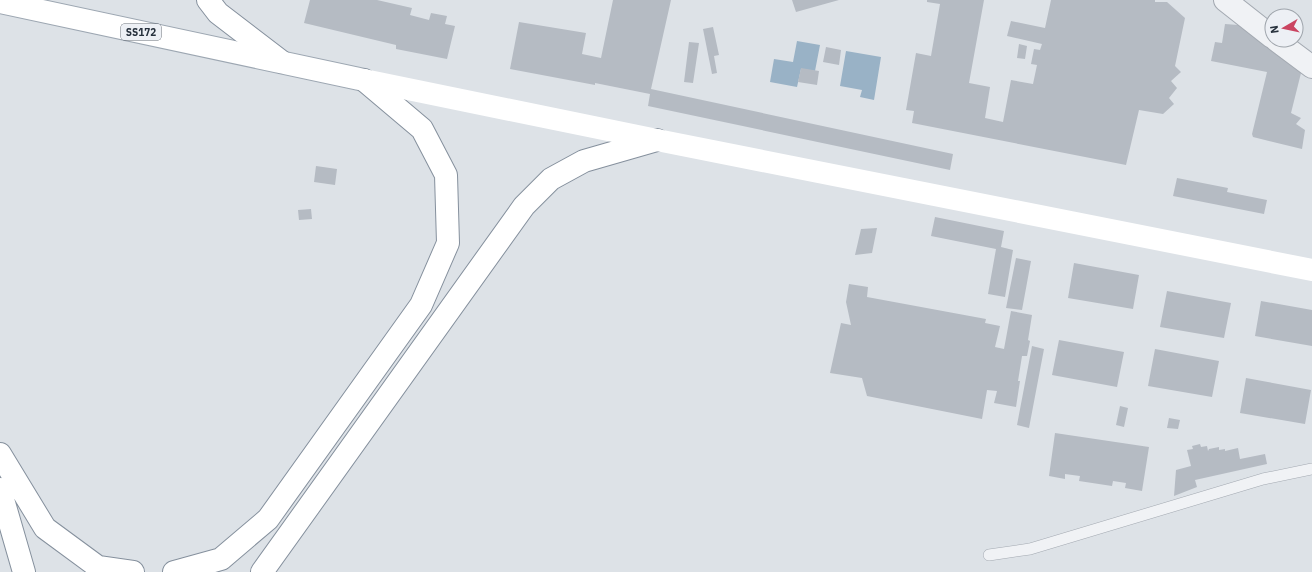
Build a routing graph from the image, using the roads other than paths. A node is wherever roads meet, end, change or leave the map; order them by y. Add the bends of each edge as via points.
1 (208, 0) edge
2 (1225, 0) edge
3 (0, 2) edge
4 (1264, 31) edge
5 (1286, 48) edge
6 (282, 62) junction
7 (1312, 68) edge
8 (364, 80) junction
9 (657, 140) junction
10 (1312, 270) edge
11 (0, 454) edge
12 (1312, 469) edge
13 (0, 490) edge
14 (989, 555) dead end
15 (24, 572) edge
16 (133, 572) edge
17 (174, 572) edge
18 (262, 572) edge

1 - 6 main road via 218,13
2 - 4 street
3 - 6 main road, SS172
5 - 7 street
6 - 8 main road, SS172
8 - 9 main road, SS172
8 - 17 main road via 422,129 446,175 448,243 421,305 268,519 221,559
9 - 10 main road, SS172
9 - 18 main road via 584,161 551,179 524,206
11 - 16 main road via 45,528 98,568
12 - 14 lane via 1263,479 1030,549
13 - 15 main road

